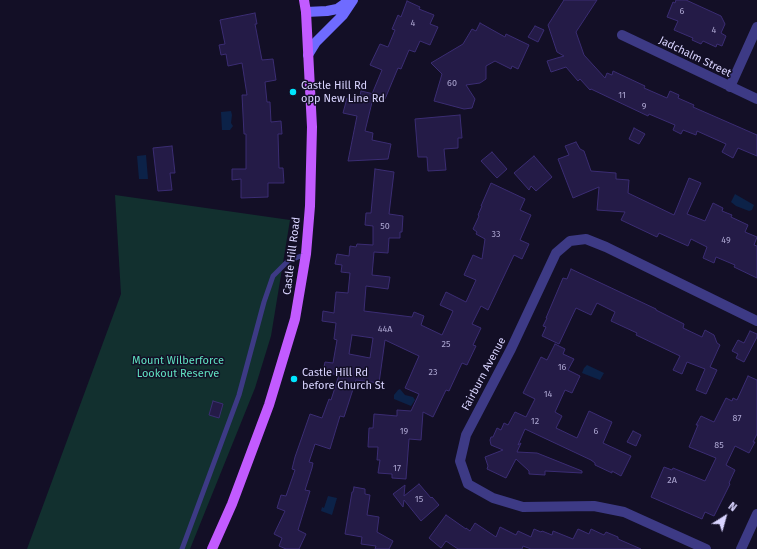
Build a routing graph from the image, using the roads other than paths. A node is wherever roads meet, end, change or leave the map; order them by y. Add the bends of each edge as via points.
1 (304, 0) edge
2 (352, 0) edge
3 (306, 12) junction
4 (757, 27) edge
5 (622, 35) dead end
6 (308, 55) junction
7 (730, 87) junction
8 (757, 99) edge
9 (306, 254) junction
10 (757, 321) edge
11 (232, 504) junction
12 (757, 514) edge
13 (182, 549) edge
14 (212, 549) edge
15 (220, 549) edge
16 (706, 549) edge
17 (741, 549) edge

1 - 3 main road, Castle Hill Road
2 - 3 main road via 337,9
2 - 6 main road via 343,15 316,42
3 - 6 main road, Castle Hill Road
4 - 7 street
5 - 7 street, Jadchalm Street
6 - 9 main road, Castle Hill Road via 312,128
7 - 8 street, Jadchalm Street
9 - 11 main road, Castle Hill Road via 295,319 269,405
9 - 13 lane via 288,261 273,276 239,395
10 - 16 street, Fairburn Avenue via 586,239 570,241 556,253 511,349 466,434 460,461 468,484 493,498 523,507 594,506 624,512
11 - 14 main road, Castle Hill Road
11 - 15 main road, Castle Hill Road
12 - 17 street

